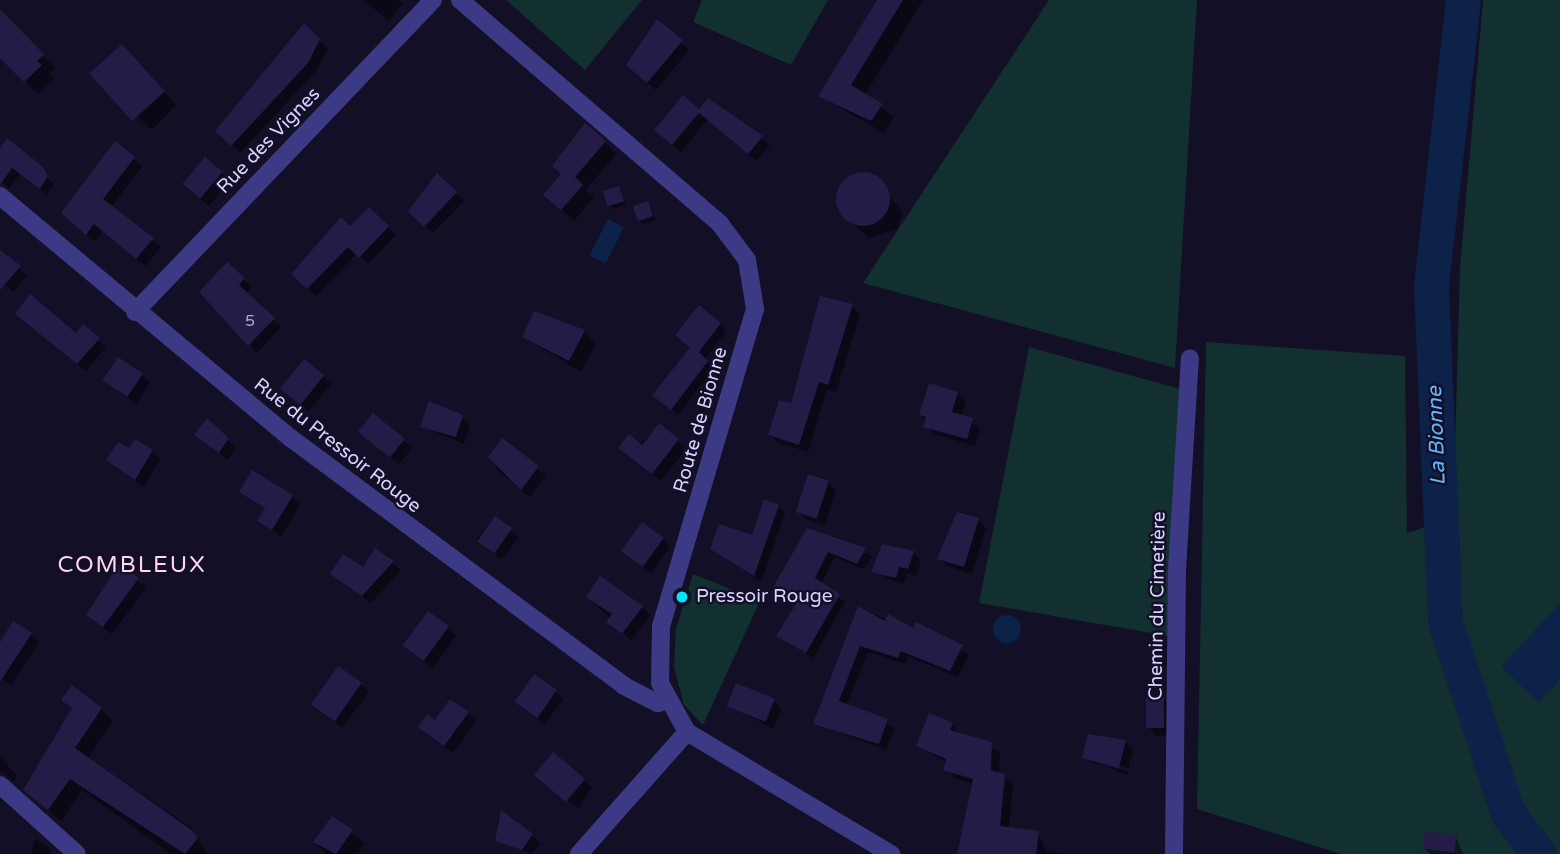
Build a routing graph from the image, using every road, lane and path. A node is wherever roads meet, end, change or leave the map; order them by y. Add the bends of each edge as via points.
1 (433, 0) edge
2 (460, 0) edge
3 (0, 196) edge
4 (135, 312) junction
5 (1190, 358) dead end
6 (666, 701) junction
7 (687, 732) junction
8 (0, 785) edge
9 (77, 854) edge
10 (579, 854) edge
11 (891, 854) edge
12 (1174, 854) edge

1 - 4 street, Rue des Vignes
2 - 6 street, Route de Bionne via 720,224 753,272 755,309 661,626 658,652
3 - 4 street, Rue du Pressoir Rouge
4 - 6 street, Rue du Pressoir Rouge via 292,439 602,671 658,704
5 - 12 street, Chemin du Cimetière via 1177,569
6 - 7 street, Route de Bionne
7 - 10 street
7 - 11 street, Route de Bionne
8 - 9 street

